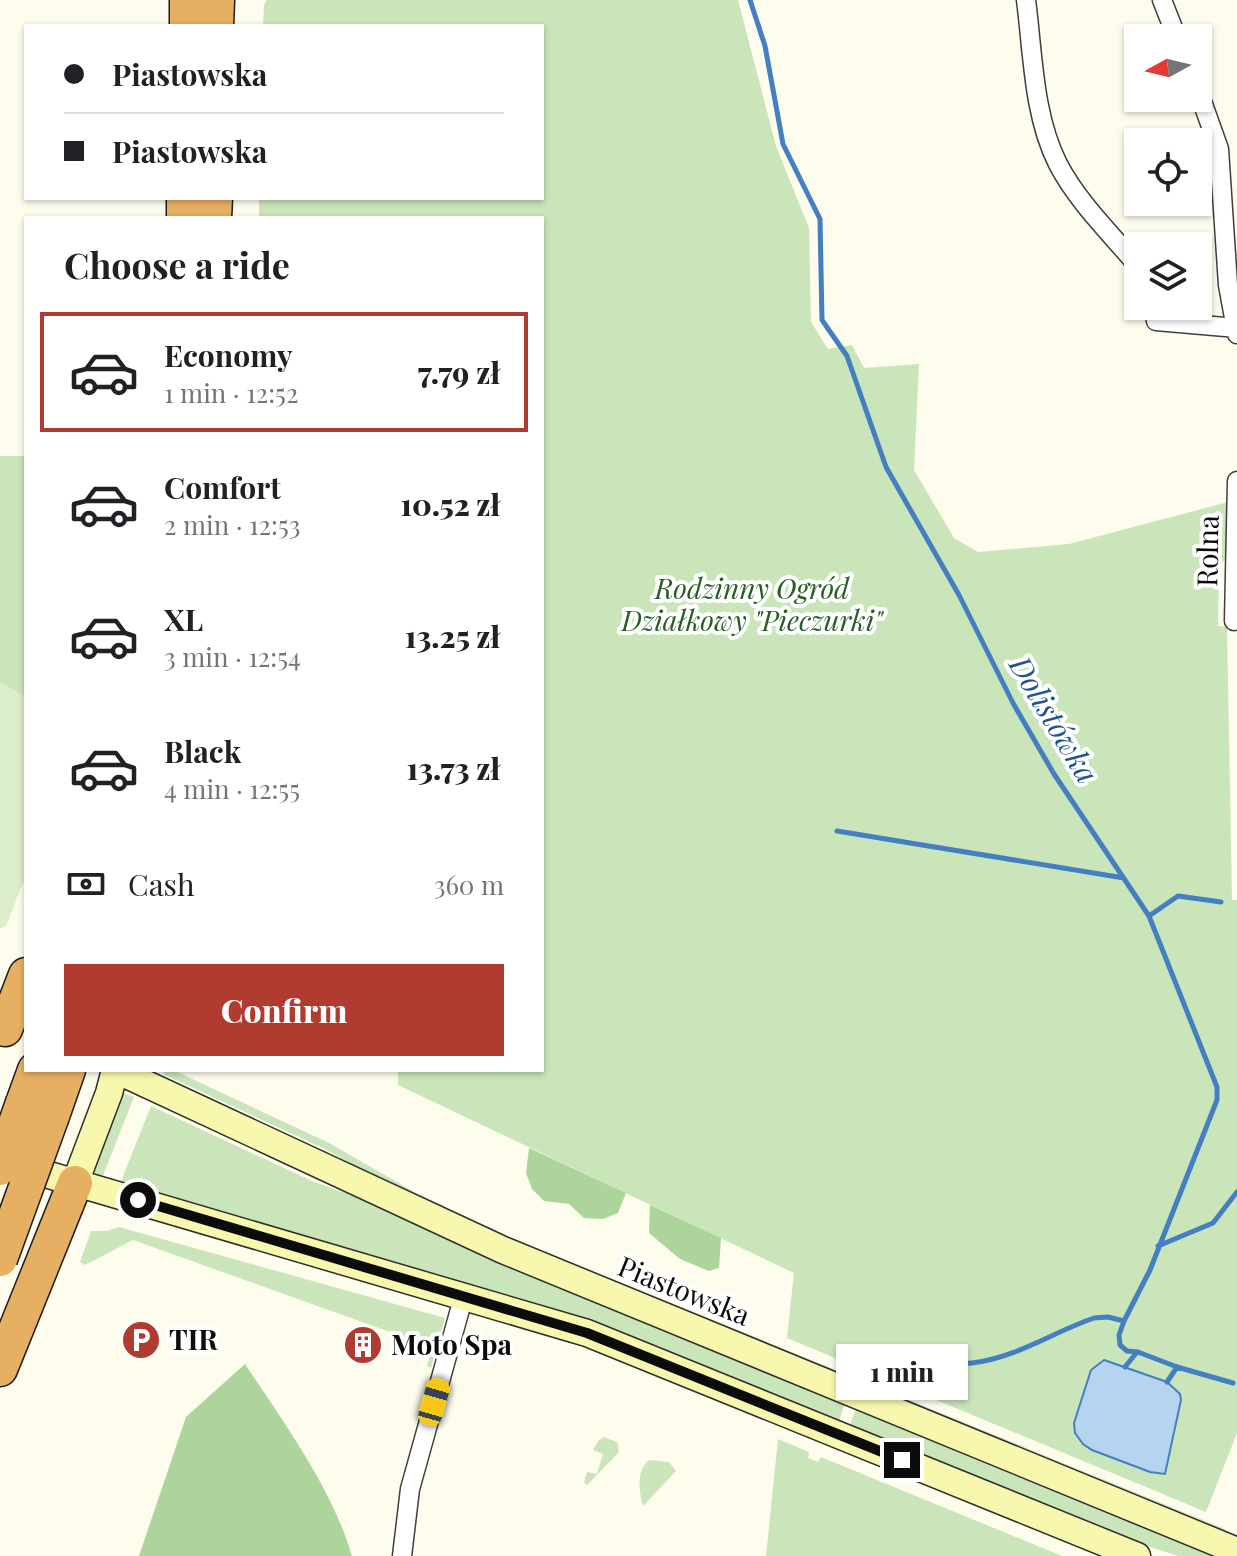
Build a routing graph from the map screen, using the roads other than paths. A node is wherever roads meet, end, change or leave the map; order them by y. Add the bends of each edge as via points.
1 (187, 0) edge
2 (217, 0) edge
3 (1026, 0) edge
4 (1162, 0) edge
5 (187, 24) edge
6 (216, 24) edge
7 (1171, 24) edge
8 (1207, 112) edge
9 (1124, 249) edge
10 (1156, 320) edge
11 (1236, 330) edge
12 (1237, 481) edge
13 (1234, 621) dead end
14 (24, 982) edge
15 (8, 1034) edge
16 (35, 1072) edge
17 (66, 1072) edge
18 (114, 1072) edge
19 (119, 1072) edge
20 (37, 1109) junction
21 (0, 1160) edge
22 (0, 1168) edge
23 (75, 1183) junction
24 (0, 1259) edge
25 (464, 1295) junction
26 (0, 1369) edge
27 (1237, 1551) edge
28 (402, 1556) edge
29 (1137, 1556) edge

1 - 5 highway
2 - 6 highway
3 - 9 street via 1041,115 1052,152 1068,181
4 - 7 street
8 - 11 street via 1219,149 1229,303
10 - 11 street
12 - 13 street, Rolna
14 - 15 highway
16 - 20 highway
17 - 20 highway
18 - 23 main road
19 - 27 main road, Piastowska via 503,1250
20 - 22 highway, bridge
20 - 24 highway, bridge
21 - 23 main road
23 - 25 main road
23 - 26 highway
25 - 28 street via 410,1489
25 - 29 main road via 632,1350

